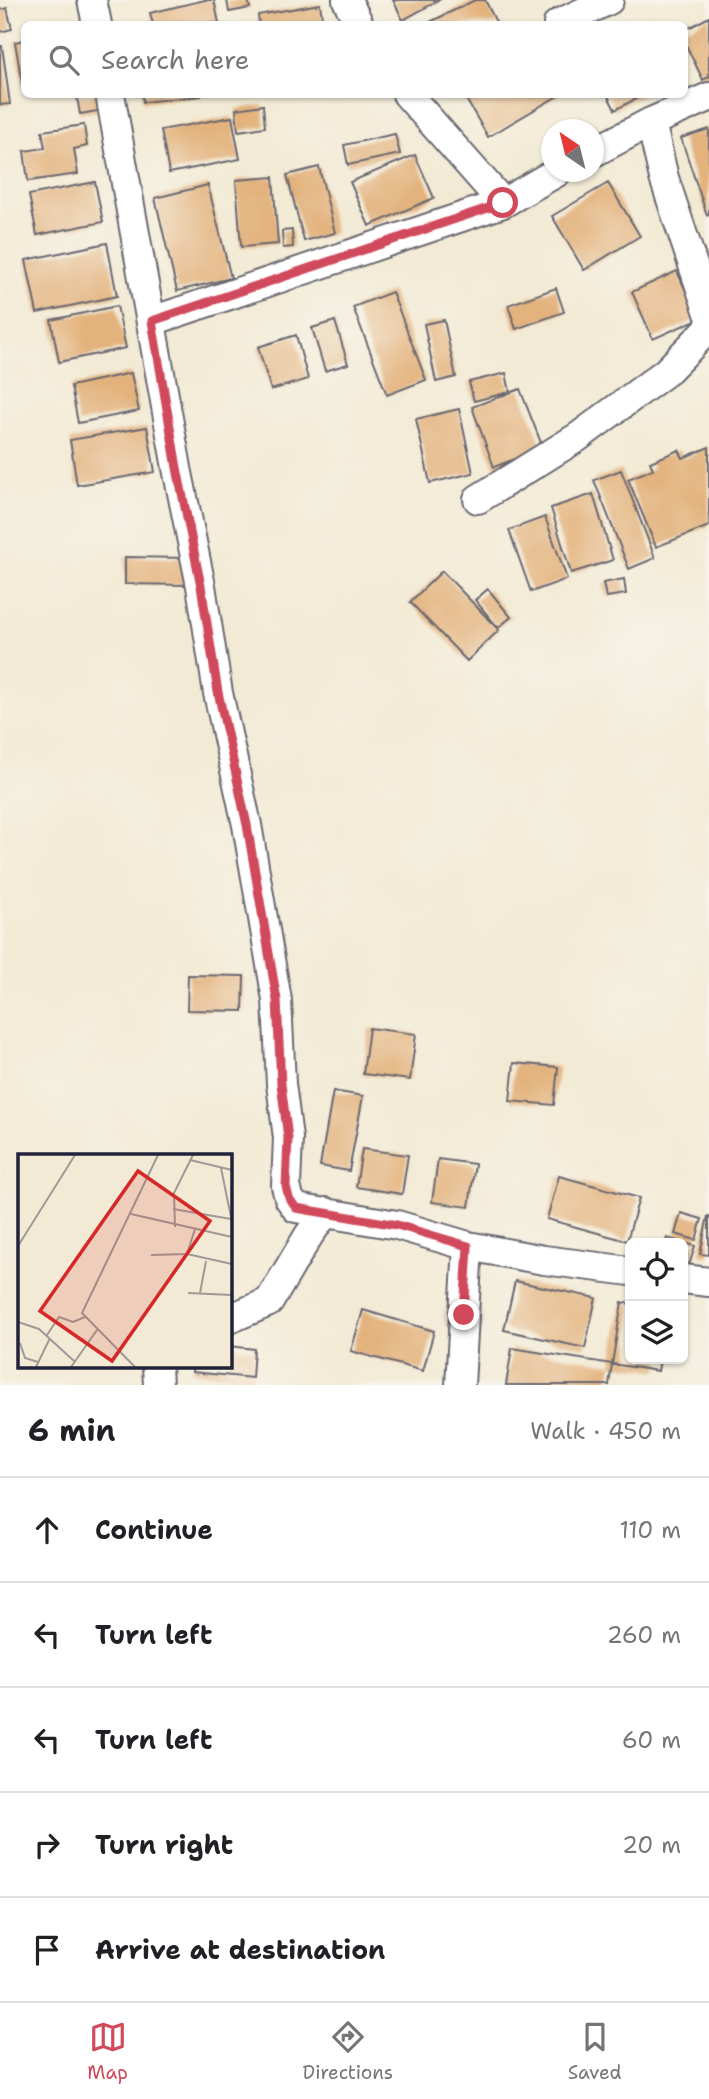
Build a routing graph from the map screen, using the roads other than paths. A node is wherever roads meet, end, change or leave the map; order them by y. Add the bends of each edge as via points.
1 (92, 0) edge
2 (347, 0) edge
3 (609, 0) edge
4 (96, 21) edge
5 (358, 21) edge
6 (564, 21) edge
7 (709, 97) edge
8 (111, 98) edge
9 (412, 98) edge
10 (651, 122) junction
11 (604, 146) edge
12 (541, 181) edge
13 (503, 203) junction
14 (709, 313) edge
15 (152, 321) junction
16 (709, 328) edge
17 (478, 499) dead end
18 (326, 1212) junction
19 (468, 1246) junction
20 (625, 1270) edge
21 (688, 1280) edge
22 (709, 1282) edge
23 (231, 1318) edge
24 (157, 1367) edge
25 (158, 1385) edge
26 (460, 1385) edge

1 - 4 street
2 - 5 street
3 - 6 street
7 - 10 street
8 - 15 street
9 - 13 street
10 - 11 street
10 - 14 street via 664,178
12 - 13 street
13 - 15 street
15 - 18 street via 277,1000 288,1138 287,1194 296,1208
16 - 17 street via 666,372 578,437
18 - 19 street via 397,1225
18 - 23 street via 269,1302
19 - 20 street
19 - 26 street
21 - 22 street
24 - 25 street

